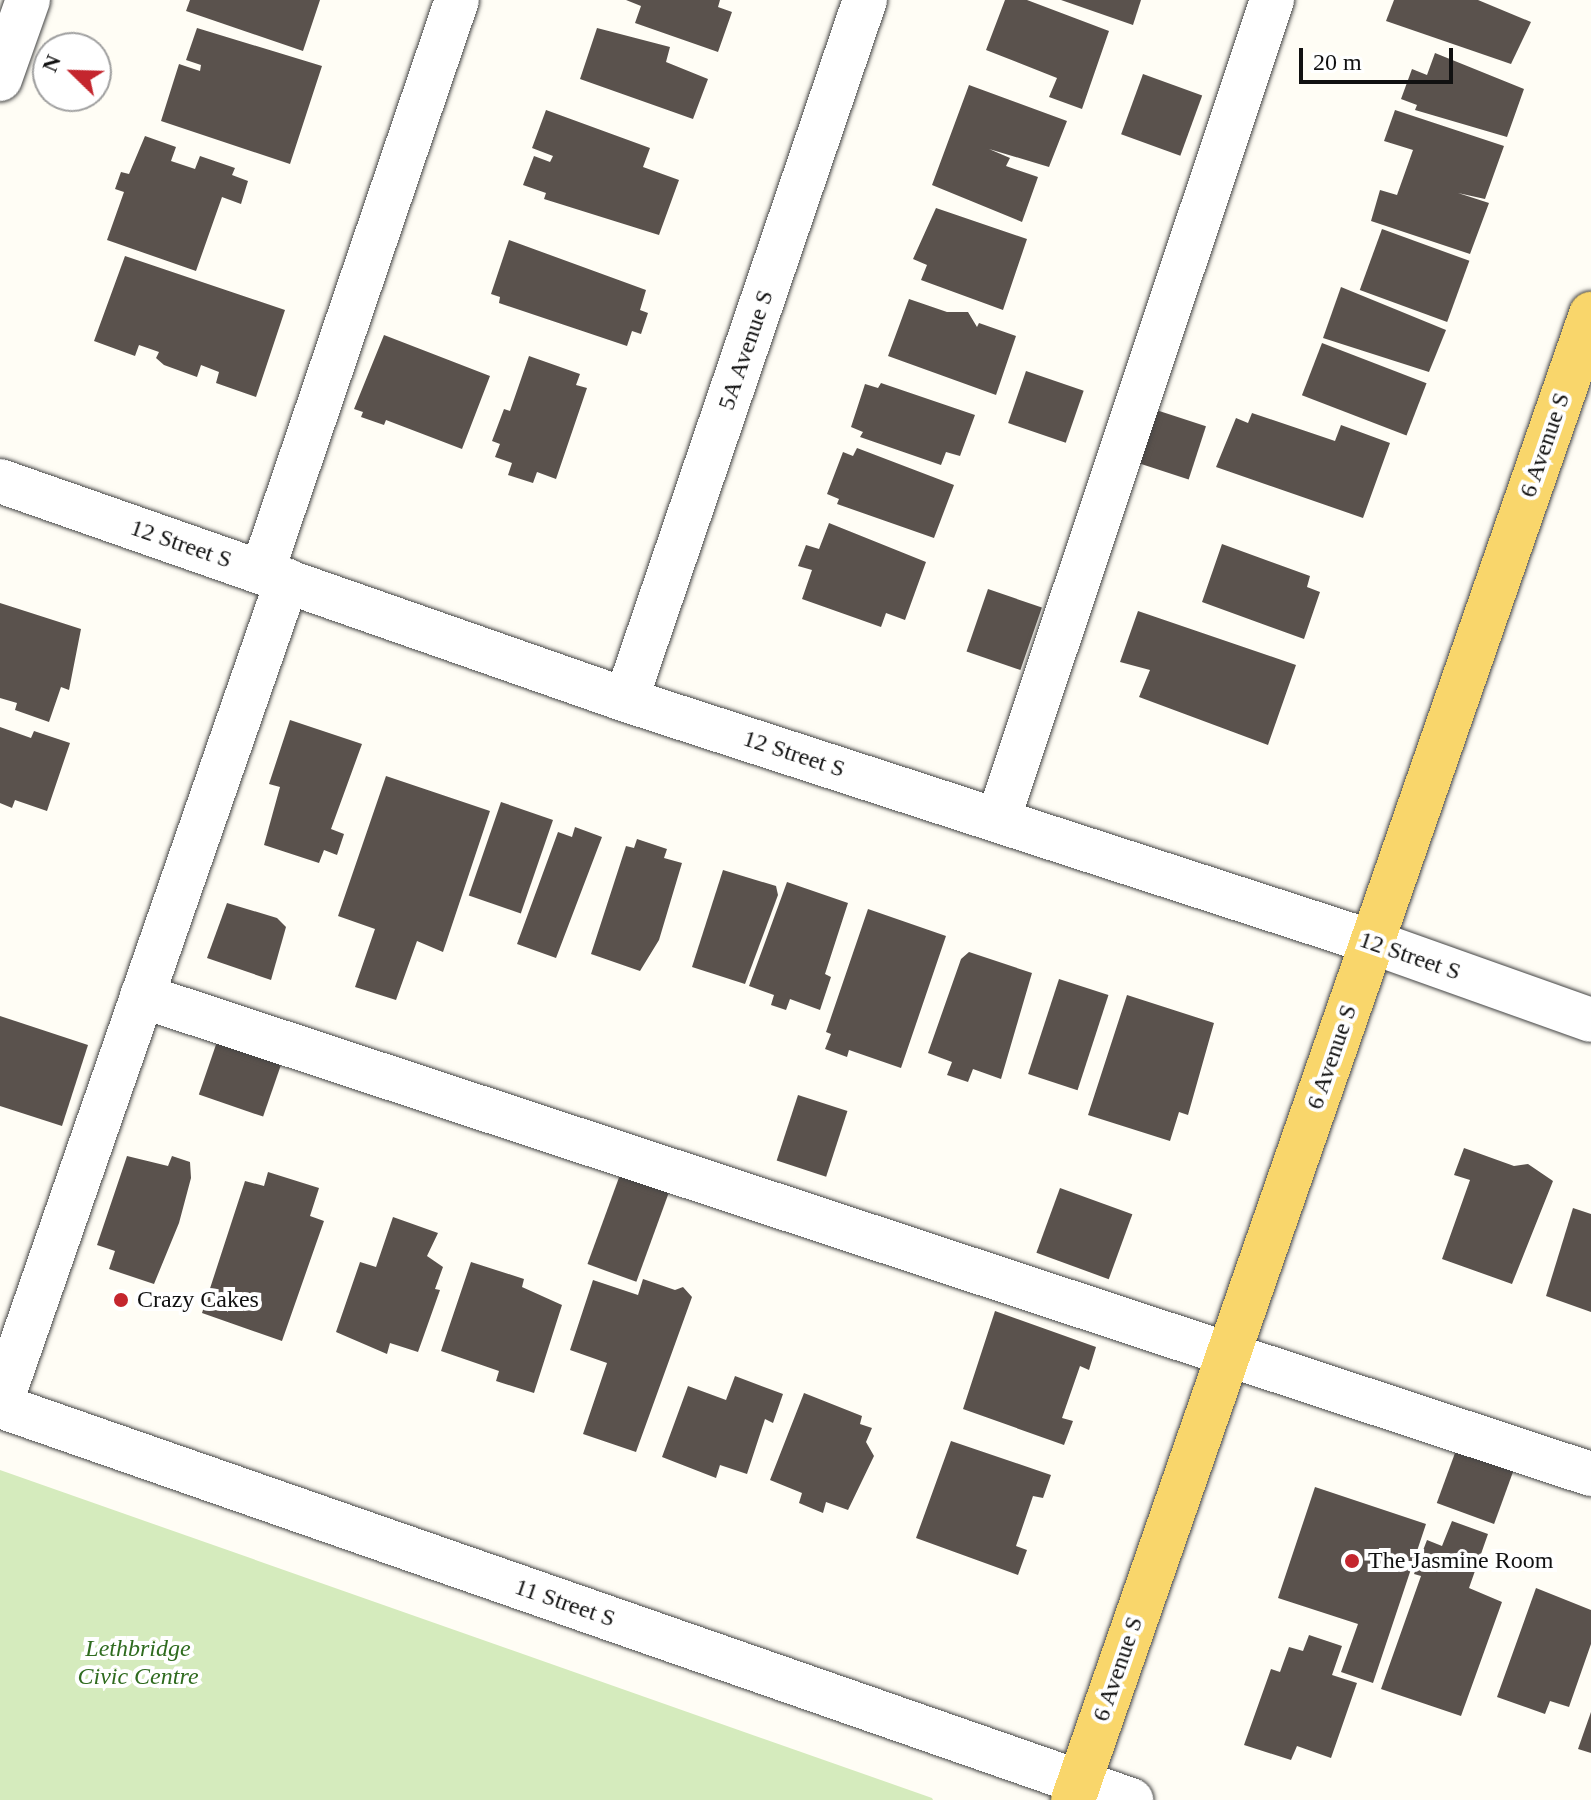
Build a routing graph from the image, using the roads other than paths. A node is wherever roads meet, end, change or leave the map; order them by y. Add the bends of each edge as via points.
1 (457, 0) edge
2 (865, 0) edge
3 (1272, 0) edge
4 (16, 10) edge
5 (0, 79) edge
6 (1591, 314) edge
7 (0, 481) edge
8 (274, 577) junction
9 (626, 700) junction
10 (998, 820) junction
11 (1372, 942) junction
12 (142, 996) junction
13 (1591, 1020) edge
14 (1229, 1351) junction
15 (0, 1405) edge
16 (1591, 1474) edge
17 (1076, 1791) edge
18 (1131, 1800) edge

1 - 8 street
2 - 9 street, 5A Avenue S
3 - 10 street
4 - 5 street
6 - 11 main road, 6 Avenue S
7 - 8 street, 12 Street S
8 - 9 street, 12 Street S
8 - 12 street
9 - 10 street, 12 Street S
10 - 11 street, 12 Street S
11 - 13 street, 12 Street S
11 - 14 main road, 6 Avenue S
12 - 14 street
12 - 15 street
14 - 16 street
14 - 17 main road, 6 Avenue S
15 - 17 street, 11 Street S
17 - 18 street, 11 Street S

